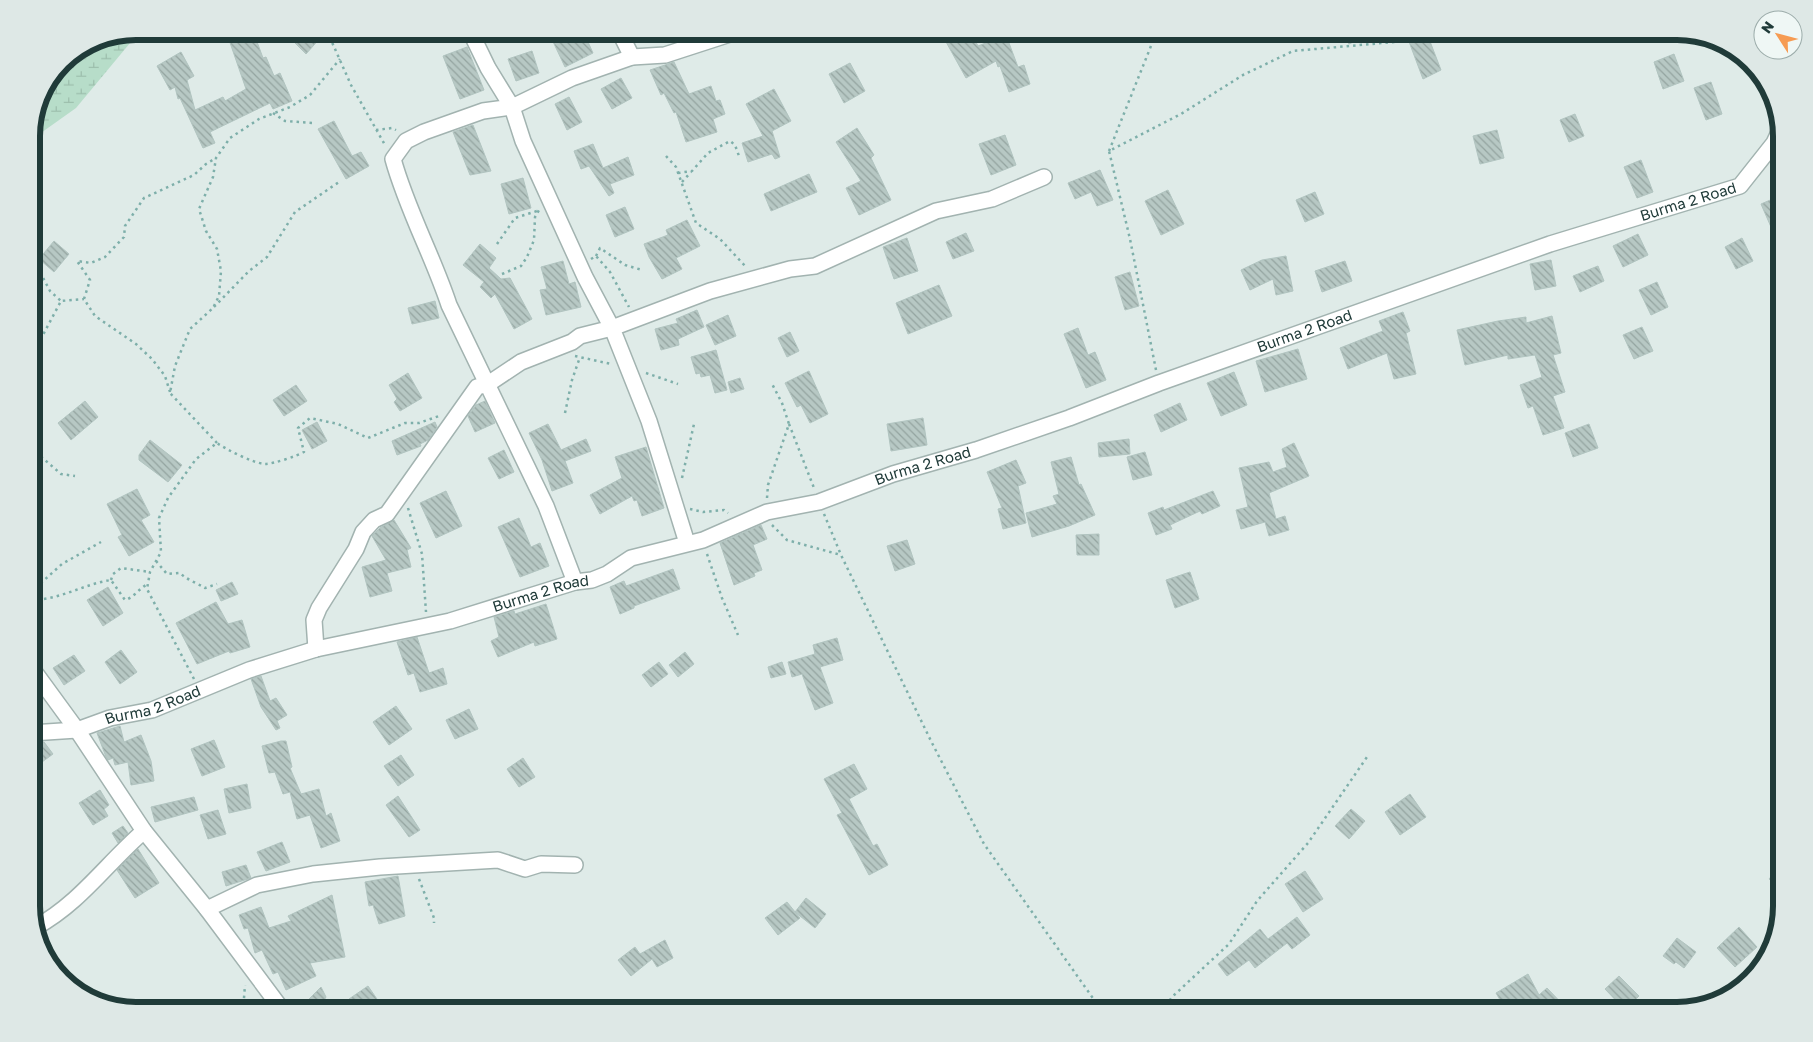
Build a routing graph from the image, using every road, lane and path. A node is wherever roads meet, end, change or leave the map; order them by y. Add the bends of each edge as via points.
1 (331, 40) edge
2 (474, 40) edge
3 (624, 40) edge
4 (711, 40) edge
5 (1153, 40) edge
6 (1406, 40) edge
7 (632, 57) junction
8 (340, 59) junction
9 (512, 107) junction
10 (273, 113) junction
11 (312, 123) dead end
12 (1773, 144) edge
13 (1110, 151) junction
14 (666, 156) dead end
15 (739, 156) dead end
16 (216, 158) junction
17 (393, 159) junction
18 (692, 171) junction
19 (678, 173) junction
20 (1044, 177) dead end
21 (338, 182) dead end
22 (682, 182) junction
23 (552, 204) junction
24 (537, 211) junction
25 (497, 244) dead end
26 (596, 256) junction
27 (642, 270) dead end
28 (40, 271) edge
29 (502, 274) dead end
30 (586, 277) junction
31 (755, 278) junction
32 (84, 299) junction
33 (61, 302) junction
34 (213, 308) junction
35 (638, 320) junction
36 (612, 328) junction
37 (580, 336) junction
38 (40, 341) edge
39 (771, 382) dead end
40 (1159, 383) junction
41 (488, 384) junction
42 (170, 393) junction
43 (459, 409) junction
44 (565, 413) dead end
45 (694, 424) dead end
46 (789, 424) junction
47 (217, 443) junction
48 (40, 455) edge
49 (75, 476) dead end
50 (672, 495) junction
51 (397, 500) junction
52 (819, 502) junction
53 (763, 514) junction
54 (743, 522) junction
55 (704, 540) junction
56 (100, 542) dead end
57 (687, 543) junction
58 (841, 555) junction
59 (156, 561) junction
60 (150, 572) junction
61 (111, 580) junction
62 (575, 582) junction
63 (40, 583) edge
64 (148, 584) junction
65 (217, 584) dead end
66 (40, 599) edge
67 (427, 624) junction
68 (738, 635) dead end
69 (316, 649) junction
70 (40, 678) edge
71 (199, 690) junction
72 (77, 730) junction
73 (40, 732) edge
74 (1367, 757) dead end
75 (144, 831) junction
76 (575, 864) dead end
77 (418, 865) junction
78 (207, 909) junction
79 (42, 923) edge
80 (434, 923) dead end
81 (251, 967) junction
82 (244, 1002) edge
83 (276, 1002) edge
84 (1096, 1002) edge
85 (1168, 1002) edge

1 - 8 path
2 - 9 street
3 - 7 street
4 - 7 street via 665,55
5 - 13 path
6 - 13 path via 1294,51 1243,75 1180,114
7 - 9 street via 572,78
8 - 10 path via 310,96
8 - 17 path
9 - 17 street via 483,111 424,132 406,141
9 - 23 street via 523,141
10 - 11 path via 285,121
10 - 16 path via 230,138
12 - 40 street, Burma 2 Road via 1740,186 1550,244
13 - 40 path
14 - 19 path
15 - 18 path via 730,141 708,153
16 - 32 path via 194,175 144,198 126,226 124,237 105,257 91,262 77,261 90,280
16 - 34 path via 200,209 221,271 219,296
17 - 41 street via 449,305
18 - 19 path
18 - 22 path
19 - 22 path
20 - 31 street via 992,199 936,211 815,266
21 - 34 path via 295,212 267,257
22 - 31 path via 696,223 720,239
23 - 24 path
23 - 30 street
24 - 25 path via 515,218
24 - 29 path via 534,240 527,257 521,266
26 - 27 path via 600,248 625,265
26 - 30 path via 591,259
26 - 35 path via 610,272
28 - 33 path via 50,291
30 - 36 street
31 - 35 street via 683,300
32 - 33 path
32 - 42 path via 95,316 152,359 165,376
33 - 38 path
34 - 42 path via 190,329 175,366
35 - 36 street
36 - 37 street
36 - 50 street
37 - 41 street via 521,362
37 - 44 path via 580,358
39 - 46 path
40 - 52 street, Burma 2 Road via 1069,418 893,474
41 - 43 street via 477,387
41 - 62 street via 546,506
42 - 47 path
43 - 47 path via 419,423 405,423 368,438 338,424 310,418 298,428 304,452 265,464 228,451
43 - 51 street
45 - 50 path via 683,474
46 - 52 path
46 - 53 path via 768,486
47 - 59 path via 196,458 168,498 160,518 161,552
48 - 49 path via 61,474
50 - 54 path via 689,508 703,512 724,510
50 - 57 street
51 - 67 path via 408,508 422,554
51 - 69 street via 386,514 374,520 363,532 319,608 314,620
52 - 53 street, Burma 2 Road
52 - 58 path
53 - 54 street, Burma 2 Road
53 - 58 path via 787,540
54 - 55 street, Burma 2 Road
55 - 57 street, Burma 2 Road
55 - 68 path via 722,598
56 - 63 path via 62,564
57 - 62 street, Burma 2 Road via 631,558 607,574
58 - 84 path via 984,844
59 - 60 path
59 - 65 path via 167,574 180,574 205,588
60 - 61 path via 121,568
60 - 64 path
61 - 64 path via 125,600
61 - 66 path via 66,595
62 - 67 street, Burma 2 Road via 450,621
64 - 71 path via 147,589
67 - 69 street, Burma 2 Road
69 - 71 street, Burma 2 Road
70 - 72 street
71 - 72 street, Burma 2 Road via 152,710 110,718
72 - 73 street, Burma 2 Road
72 - 75 street
74 - 85 path via 1308,843 1257,901 1229,944
75 - 78 street
75 - 79 street via 91,886
76 - 77 street via 541,864 525,869 498,860
77 - 78 street via 313,874 257,885
77 - 80 path via 419,880
78 - 81 street
81 - 82 path via 245,982
81 - 83 street

